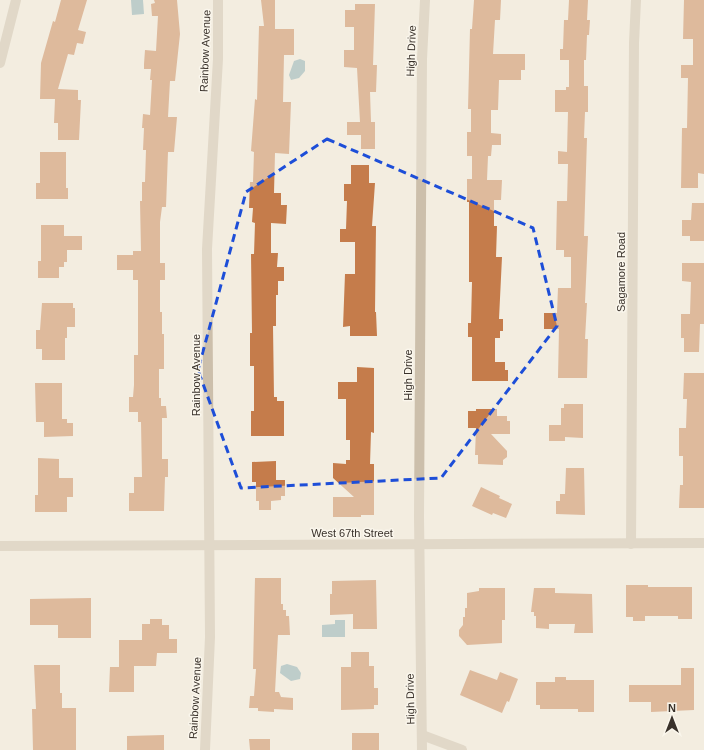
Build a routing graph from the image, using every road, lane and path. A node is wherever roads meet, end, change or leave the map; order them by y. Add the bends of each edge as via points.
1 (16, 0) edge
2 (218, 0) edge
3 (425, 0) edge
4 (636, 0) edge
5 (0, 63) edge
6 (704, 543) edge
7 (631, 544) junction
8 (208, 545) junction
9 (0, 546) edge
10 (420, 546) junction
11 (422, 735) junction
12 (205, 750) edge
13 (422, 750) edge
14 (462, 750) edge

1 - 5 street
2 - 8 street, Rainbow Avenue via 218,59 207,249
3 - 10 street, High Drive via 422,74
4 - 7 street, Sagamore Road
6 - 7 street, West 67th Street
7 - 10 street, West 67th Street
8 - 9 street, West 67th Street
8 - 10 street, West 67th Street
8 - 12 street, Rainbow Avenue via 210,637
10 - 11 street, High Drive
11 - 13 street, High Drive
11 - 14 street

